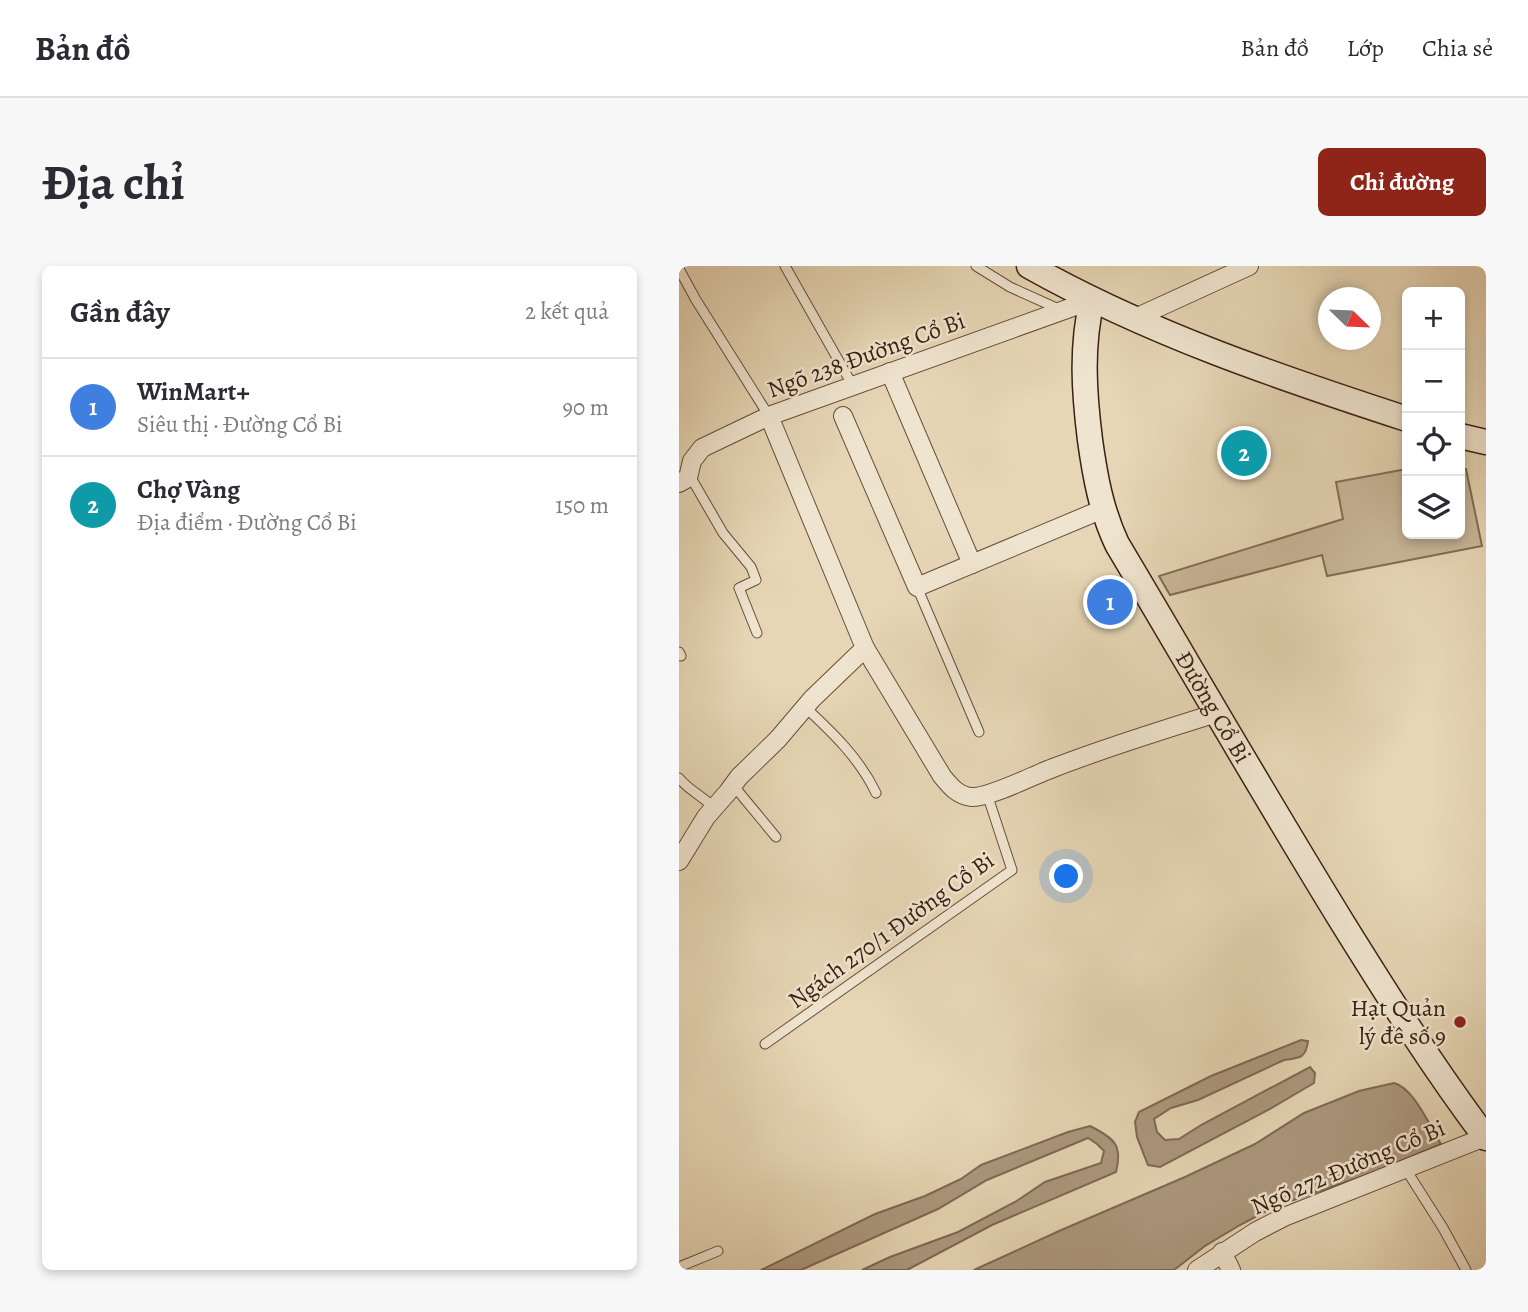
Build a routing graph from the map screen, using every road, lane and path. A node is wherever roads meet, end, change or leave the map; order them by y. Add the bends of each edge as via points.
1 (785, 266) edge
2 (976, 266) edge
3 (1029, 266) edge
4 (1249, 266) edge
5 (679, 269) edge
6 (1092, 300) junction
7 (1062, 311) junction
8 (1133, 319) junction
9 (890, 373) junction
10 (853, 386) junction
11 (769, 416) junction
12 (843, 416) dead end
13 (1402, 417) edge
14 (1465, 437) edge
15 (1486, 442) edge
16 (684, 479) edge
17 (1103, 509) junction
18 (972, 564) junction
19 (917, 587) junction
20 (757, 633) dead end
21 (865, 648) junction
22 (806, 708) junction
23 (1217, 712) junction
24 (979, 732) dead end
25 (679, 778) edge
26 (733, 785) junction
27 (876, 793) dead end
28 (987, 794) junction
29 (714, 808) junction
30 (776, 836) dead end
31 (679, 861) edge
32 (765, 1044) dead end
33 (1485, 1138) edge
34 (1405, 1168) junction
35 (718, 1251) dead end
36 (1222, 1252) junction
37 (679, 1267) edge
38 (1197, 1270) edge
39 (1231, 1270) edge
40 (1466, 1270) edge

1 - 10 lane
2 - 7 lane
3 - 6 street
4 - 8 street
5 - 11 lane
6 - 7 street, Ngõ 238 Đường Cổ Bi
6 - 8 street
6 - 17 street, Đường Cổ Bi via 1084,345 1084,391
7 - 9 street, Ngõ 238 Đường Cổ Bi
8 - 13 street
9 - 10 street, Ngõ 238 Đường Cổ Bi
9 - 18 street
10 - 11 street, Ngõ 238 Đường Cổ Bi
11 - 16 street, Ngõ 238 Đường Cổ Bi via 702,448
11 - 21 street
12 - 19 street
14 - 15 street
16 - 20 lane via 751,567 757,580 739,587
17 - 18 street
17 - 23 street, Đường Cổ Bi via 1117,544
18 - 19 street
19 - 24 lane
21 - 22 street
21 - 28 street via 952,789 976,797
22 - 26 street
22 - 27 lane via 858,762
23 - 28 street via 1128,740
23 - 33 street, Đường Cổ Bi via 1393,1004
25 - 29 lane
26 - 29 street
26 - 30 lane
28 - 32 lane, Ngách 270/1 Đường Cổ Bi via 1012,870
29 - 31 street
33 - 34 street, Ngõ 272 Đường Cổ Bi
34 - 36 street, Ngõ 272 Đường Cổ Bi via 1284,1217
34 - 40 lane
35 - 37 lane
36 - 38 street, Ngõ 272 Đường Cổ Bi
36 - 39 street

